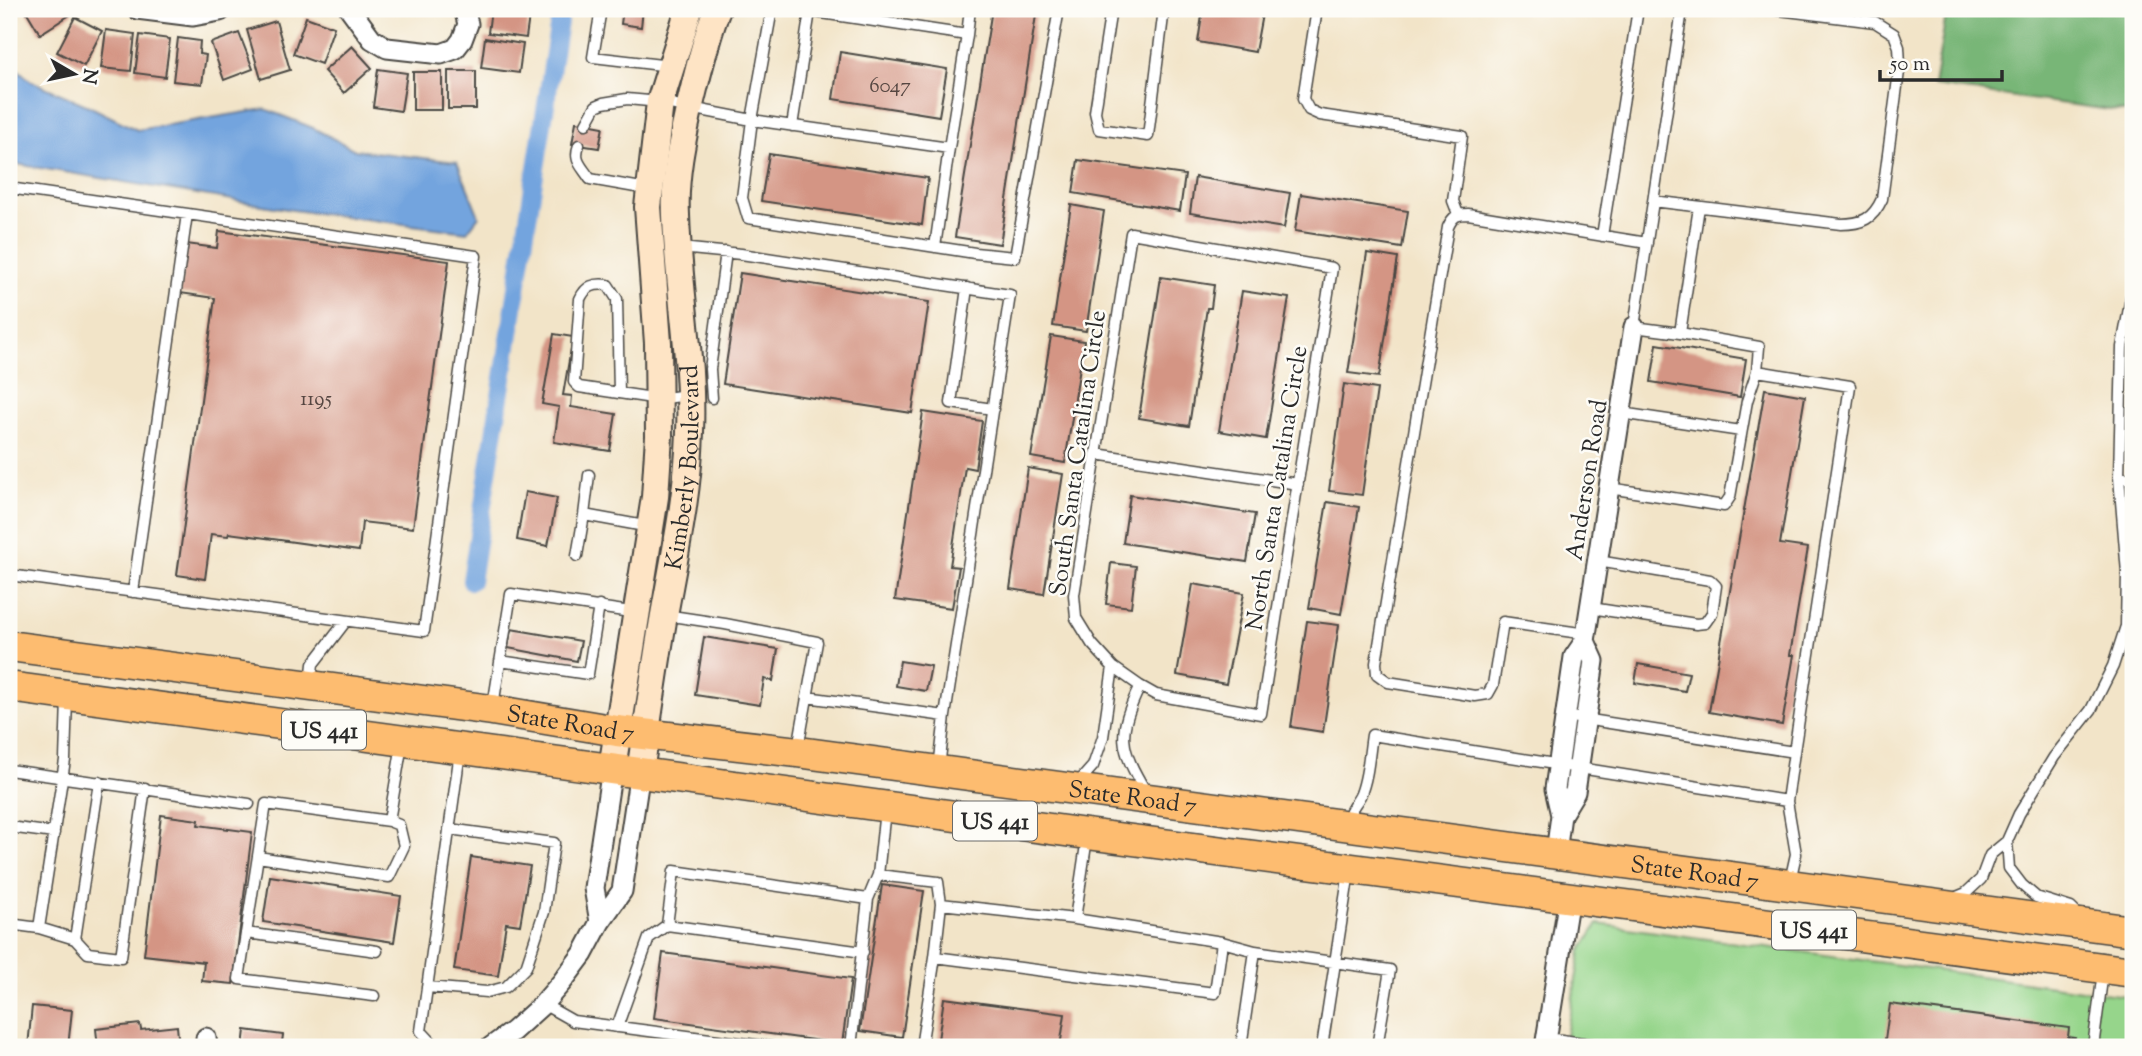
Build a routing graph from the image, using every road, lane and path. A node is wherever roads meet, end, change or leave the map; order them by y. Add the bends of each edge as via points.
1 (137, 9) edge
2 (222, 9) edge
3 (351, 9) edge
4 (464, 9) edge
5 (601, 9) edge
6 (689, 9) edge
7 (717, 9) edge
8 (772, 9) edge
9 (795, 9) edge
10 (970, 9) edge
11 (1059, 9) edge
12 (1111, 9) edge
13 (1164, 9) edge
14 (1317, 9) edge
15 (1638, 9) edge
16 (1685, 9) edge
17 (1771, 9) edge
18 (810, 11) junction
19 (967, 35) junction
20 (670, 66) junction
21 (660, 102) junction
22 (690, 108) junction
23 (752, 120) junction
24 (586, 124) dead end
25 (792, 126) junction
26 (579, 145) dead end
27 (949, 148) junction
28 (9, 188) edge
29 (649, 190) junction
30 (676, 193) junction
31 (1653, 201) junction
32 (1699, 207) junction
33 (187, 214) junction
34 (1458, 214) junction
35 (1602, 236) junction
36 (1647, 243) junction
37 (935, 247) junction
38 (678, 248) junction
39 (726, 253) junction
40 (1332, 268) joint
41 (2133, 286) edge
42 (967, 288) junction
43 (1634, 327) junction
44 (1680, 333) junction
45 (1757, 371) junction
46 (619, 393) junction
47 (702, 396) junction
48 (659, 399) junction
49 (992, 409) junction
50 (1621, 413) junction
51 (1741, 430) junction
52 (1096, 454) junction
53 (589, 475) dead end
54 (2119, 477) junction
55 (2133, 479) edge
56 (1298, 484) junction
57 (1609, 488) junction
58 (584, 515) junction
59 (650, 527) junction
60 (578, 556) dead end
61 (1598, 561) junction
62 (9, 575) edge
63 (133, 592) junction
64 (598, 607) junction
65 (1591, 608) junction
66 (637, 613) junction
67 (664, 615) junction
68 (346, 621) junction
69 (1586, 638) junction
70 (9, 646) edge
71 (500, 661) junction
72 (1113, 667) junction
73 (310, 686) junction
74 (1140, 686) junction
75 (9, 687) edge
76 (67, 695) junction
77 (807, 697) junction
78 (492, 710) junction
79 (1261, 714) joint
80 (946, 716) junction
81 (1565, 716) junction
82 (1586, 719) junction
83 (631, 732) junction
84 (402, 740) junction
85 (461, 748) junction
86 (798, 751) junction
87 (1794, 752) junction
88 (1568, 767) junction
89 (9, 769) edge
90 (626, 770) junction
91 (939, 770) junction
92 (63, 776) junction
93 (99, 782) junction
94 (145, 788) junction
95 (1072, 789) junction
96 (1150, 798) junction
97 (1787, 801) junction
98 (249, 804) dead end
99 (886, 806) junction
100 (1205, 806) junction
101 (389, 821) junction
102 (1348, 825) junction
103 (9, 827) edge
104 (449, 829) junction
105 (54, 832) junction
106 (1087, 834) junction
107 (2007, 841) junction
108 (1556, 853) junction
109 (258, 857) junction
110 (1654, 866) junction
111 (1350, 868) junction
112 (878, 874) junction
113 (1789, 885) junction
114 (1496, 886) junction
115 (1569, 897) junction
116 (868, 899) junction
117 (941, 904) junction
118 (1936, 905) junction
119 (1075, 919) junction
120 (600, 922) junction
121 (9, 924) edge
122 (667, 925) junction
123 (2086, 925) junction
124 (39, 928) junction
125 (2133, 931) edge
126 (246, 933) junction
127 (75, 939) junction
128 (1222, 942) junction
129 (377, 951) dead end
130 (1255, 951) junction
131 (863, 952) junction
132 (935, 957) junction
133 (1335, 962) junction
134 (2104, 968) junction
135 (2133, 972) edge
136 (427, 987) junction
137 (374, 996) dead end
138 (543, 1004) junction
139 (617, 1027) junction
140 (1546, 1043) edge
141 (436, 1047) edge
142 (491, 1047) edge
143 (771, 1047) edge
144 (851, 1047) edge
145 (920, 1047) edge
146 (1241, 1047) edge
147 (1322, 1047) edge
148 (1377, 1047) edge
149 (1612, 1047) edge
150 (2093, 1047) edge

1 - 2 street via 192,16
3 - 4 street via 372,39 387,48 441,54 455,49 462,40 468,24
5 - 20 lane via 593,57
6 - 20 street, Kimberly Boulevard
7 - 22 street, Kimberly Boulevard
8 - 23 lane
9 - 18 lane
10 - 19 lane
11 - 37 lane via 1016,257
12 - 13 lane via 1095,112 1099,129 1148,136
14 - 34 lane via 1303,99 1309,110 1462,136 1453,201
15 - 35 lane
16 - 31 lane
17 - 32 lane via 1875,22 1894,34 1900,64 1882,199 1866,221 1850,224
18 - 19 lane
18 - 25 lane
19 - 27 lane
20 - 21 street, Kimberly Boulevard
21 - 22 lane
21 - 24 lane via 622,99 603,103 591,112
21 - 29 street, Kimberly Boulevard
22 - 23 lane
22 - 30 street, Kimberly Boulevard
23 - 25 lane
23 - 37 lane via 741,198 748,218
25 - 27 lane
26 - 29 lane via 577,159 590,179
27 - 37 lane
28 - 33 lane
29 - 30 lane
29 - 48 street, Kimberly Boulevard
30 - 38 street, Kimberly Boulevard
31 - 32 lane
31 - 36 lane
32 - 44 lane
33 - 63 lane
33 - 68 lane via 476,256 424,631
34 - 35 lane
34 - 69 lane via 1448,227 1377,674 1388,682 1475,696 1488,694 1503,622
35 - 36 lane
36 - 43 lane
38 - 39 lane
38 - 47 street, Kimberly Boulevard via 688,345
39 - 42 lane
39 - 47 lane
40 - 52 lane, South Santa Catalina Circle via 1131,233
40 - 56 lane, North Santa Catalina Circle
41 - 54 lane via 2122,347
42 - 49 lane via 951,403
42 - 49 lane via 1010,295
43 - 44 lane
43 - 50 street, Anderson Road
44 - 45 lane via 1759,347
45 - 51 lane
45 - 87 lane via 1850,386
46 - 46 lane via 579,387 574,382 580,299 592,285 608,285 617,299
46 - 48 lane
47 - 48 lane
47 - 67 street, Kimberly Boulevard via 690,435 680,532
48 - 59 street, Kimberly Boulevard via 659,449
49 - 80 lane
50 - 51 lane
50 - 57 street, Anderson Road
51 - 57 lane via 1730,497 1724,506
52 - 56 lane
52 - 72 lane, South Santa Catalina Circle via 1074,595 1076,618
53 - 58 lane
54 - 55 lane
54 - 107 lane via 2126,626 2091,710 2054,757
56 - 79 lane, North Santa Catalina Circle
57 - 61 street, Anderson Road
58 - 59 lane
58 - 60 lane
59 - 66 street, Kimberly Boulevard
61 - 65 street, Anderson Road
61 - 65 lane via 1710,580 1716,586 1712,613 1705,623 1696,624
62 - 63 lane
63 - 68 lane
64 - 66 lane
64 - 71 lane via 587,674
64 - 71 lane via 511,594
65 - 69 street, Anderson Road
66 - 83 street, Kimberly Boulevard
67 - 77 lane via 817,642
67 - 83 street, Kimberly Boulevard
68 - 73 lane via 313,664
69 - 81 street, Anderson Road via 1574,657
69 - 82 street, Anderson Road via 1594,661
70 - 73 main road, State Road 7 / US 441
71 - 78 lane
72 - 74 lane, South Santa Catalina Circle
72 - 95 lane via 1104,737 1093,766
73 - 78 main road, State Road 7 / US 441
74 - 79 lane, South Santa Catalina Circle via 1156,695
74 - 96 lane via 1129,709 1125,751
75 - 76 main road, State Road 7 / US 441
76 - 84 main road, State Road 7 / US 441
76 - 92 lane
77 - 80 lane
77 - 86 lane
78 - 83 main road, State Road 7 / US 441
80 - 91 lane
81 - 82 lane
81 - 88 street, Anderson Road
82 - 87 lane
82 - 88 street, Anderson Road
83 - 86 main road, State Road 7 / US 441
83 - 90 street, Kimberly Boulevard
84 - 85 main road, State Road 7 / US 441
84 - 101 lane
85 - 90 main road, State Road 7 / US 441
85 - 104 lane
86 - 91 main road, State Road 7 / US 441
87 - 97 lane
88 - 97 lane
88 - 102 lane via 1372,735 1366,775 1350,808
88 - 108 street, Anderson Road via 1574,792 1561,815
89 - 92 lane
90 - 99 main road, State Road 7 / US 441
90 - 120 street, Kimberly Boulevard via 594,888
90 - 120 street, Kimberly Boulevard via 622,891
91 - 95 main road, State Road 7 / US 441
92 - 93 lane
92 - 105 lane
93 - 94 lane
93 - 127 lane
94 - 98 lane
94 - 127 lane via 121,957 88,953
95 - 96 main road, State Road 7 / US 441
96 - 100 main road, State Road 7 / US 441
97 - 113 lane via 1797,855
99 - 106 main road, State Road 7 / US 441
99 - 112 lane
100 - 102 main road, State Road 7 / US 441
100 - 106 main road via 1126,811 1101,821
101 - 109 lane via 266,804
101 - 109 lane via 399,825 404,846 389,877
102 - 108 main road, State Road 7 / US 441
103 - 105 lane
104 - 136 lane
104 - 136 lane via 554,843 544,912 526,967 506,986 487,992
105 - 124 lane
106 - 111 main road, State Road 7 / US 441
106 - 119 lane
107 - 118 lane via 1990,855 1981,879 1966,893
107 - 123 lane via 2009,868 2022,885 2036,897 2071,908
108 - 110 main road, State Road 7 / US 441
108 - 114 main road via 1526,878
109 - 126 lane
110 - 113 main road, State Road 7 / US 441
110 - 115 main road via 1596,875
111 - 114 main road, State Road 7 / US 441
111 - 133 lane
112 - 116 lane
112 - 117 lane via 939,882
113 - 118 main road, State Road 7 / US 441
114 - 115 main road, State Road 7 / US 441
115 - 134 main road, State Road 7 / US 441
115 - 140 street
116 - 122 lane via 674,871
116 - 131 lane
117 - 119 lane
117 - 132 lane
118 - 123 main road, State Road 7 / US 441
119 - 128 lane
120 - 138 street, Kimberly Boulevard via 583,954
121 - 124 lane
122 - 131 lane
122 - 139 lane via 649,938
123 - 125 main road, State Road 7 / US 441
124 - 127 lane
126 - 129 lane
126 - 137 lane via 239,979
128 - 130 lane
128 - 132 lane via 1215,993
130 - 133 lane
130 - 146 lane
131 - 144 lane
132 - 145 lane
133 - 147 lane
133 - 148 lane via 1390,970
134 - 135 main road, State Road 7 / US 441
134 - 150 lane
136 - 141 lane via 421,1031
138 - 139 lane via 573,1021
138 - 142 street, Kimberly Boulevard
139 - 143 lane
140 - 149 lane

